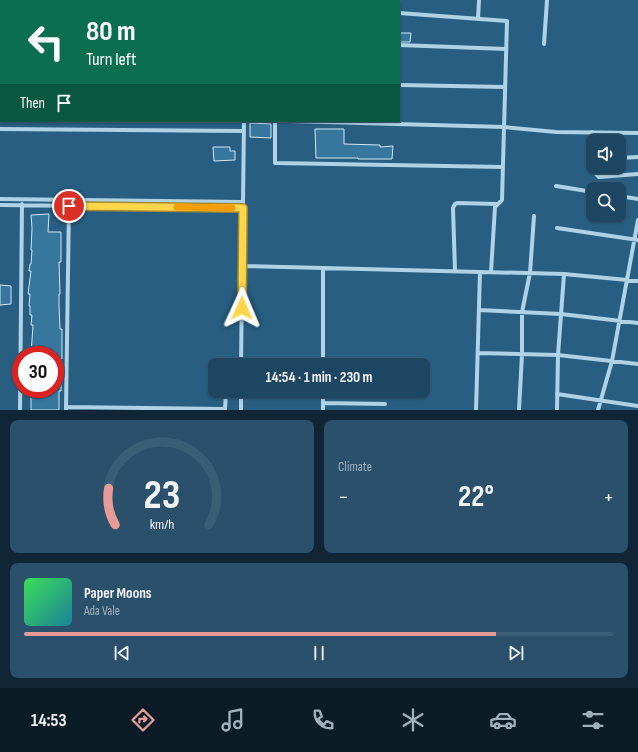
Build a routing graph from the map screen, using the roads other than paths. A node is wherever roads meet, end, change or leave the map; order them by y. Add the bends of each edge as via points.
1 (479, 0) edge
2 (547, 0) edge
3 (400, 13) edge
4 (478, 19) junction
5 (544, 44) dead end
6 (400, 45) edge
7 (506, 49) junction
8 (400, 85) edge
9 (505, 87) junction
10 (244, 122) edge
11 (275, 122) edge
12 (327, 122) edge
13 (370, 122) edge
14 (504, 127) junction
15 (0, 129) edge
16 (244, 131) junction
17 (592, 132) joint
18 (638, 133) edge
19 (638, 157) edge
20 (626, 158) edge
21 (503, 167) junction
22 (596, 174) edge
23 (638, 174) edge
24 (556, 186) dead end
25 (586, 191) edge
26 (626, 197) edge
27 (0, 199) edge
28 (22, 199) junction
29 (638, 199) edge
30 (69, 200) junction
31 (243, 202) junction
32 (498, 204) junction
33 (0, 206) edge
34 (22, 206) junction
35 (69, 206) junction
36 (243, 208) junction
37 (534, 216) dead end
38 (638, 220) edge
39 (557, 228) dead end
40 (636, 240) edge
41 (242, 266) junction
42 (322, 268) junction
43 (455, 271) junction
44 (480, 272) junction
45 (491, 272) junction
46 (530, 273) junction
47 (564, 274) junction
48 (627, 280) junction
49 (638, 281) edge
50 (479, 310) junction
51 (522, 312) junction
52 (561, 314) junction
53 (619, 321) junction
54 (638, 323) edge
55 (478, 353) junction
56 (522, 354) junction
57 (558, 355) junction
58 (242, 358) edge
59 (323, 358) edge
60 (612, 361) junction
61 (638, 364) edge
62 (557, 394) junction
63 (226, 398) edge
64 (241, 398) edge
65 (323, 398) edge
66 (601, 401) junction
67 (323, 403) junction
68 (385, 404) dead end
69 (638, 406) edge
70 (66, 409) edge
71 (225, 409) edge
72 (20, 410) edge
73 (241, 410) edge
74 (323, 410) edge
75 (476, 410) edge
76 (520, 410) edge
77 (557, 410) edge
78 (598, 410) edge

1 - 4 street
2 - 5 street
3 - 4 street
4 - 7 street via 507,21
6 - 7 street
7 - 9 street
8 - 9 street
9 - 14 street
10 - 16 street
11 - 21 street via 275,163
12 - 13 street
13 - 14 street
14 - 17 street via 556,132
14 - 21 street
15 - 16 street
16 - 31 street
17 - 18 street
19 - 20 street
21 - 32 street via 502,200
22 - 23 street via 599,177
24 - 25 street
26 - 29 street
27 - 28 street
28 - 30 street
28 - 34 street
30 - 31 street
30 - 35 street
31 - 36 street
32 - 43 street via 454,204
32 - 45 street via 495,207
33 - 34 street
34 - 35 street
34 - 72 street
35 - 36 street
35 - 70 street
36 - 41 street
37 - 46 street
38 - 40 street
39 - 40 street
40 - 48 street
41 - 42 street
41 - 58 street
42 - 43 street
42 - 59 street
43 - 44 street
44 - 45 street
44 - 50 street
45 - 46 street
46 - 47 street
46 - 51 street
47 - 48 street
47 - 52 street
48 - 49 street
48 - 53 street
50 - 51 street
50 - 55 street
51 - 52 street
51 - 56 street
52 - 53 street
52 - 57 street
53 - 54 street
53 - 60 street
55 - 56 street
55 - 75 street
56 - 57 street
56 - 76 street
57 - 60 street
57 - 62 street
60 - 61 street
60 - 66 street
62 - 66 street
62 - 77 street
63 - 71 street
64 - 73 street
65 - 67 street
66 - 69 street
66 - 78 street
67 - 68 street
67 - 74 street
70 - 71 street

